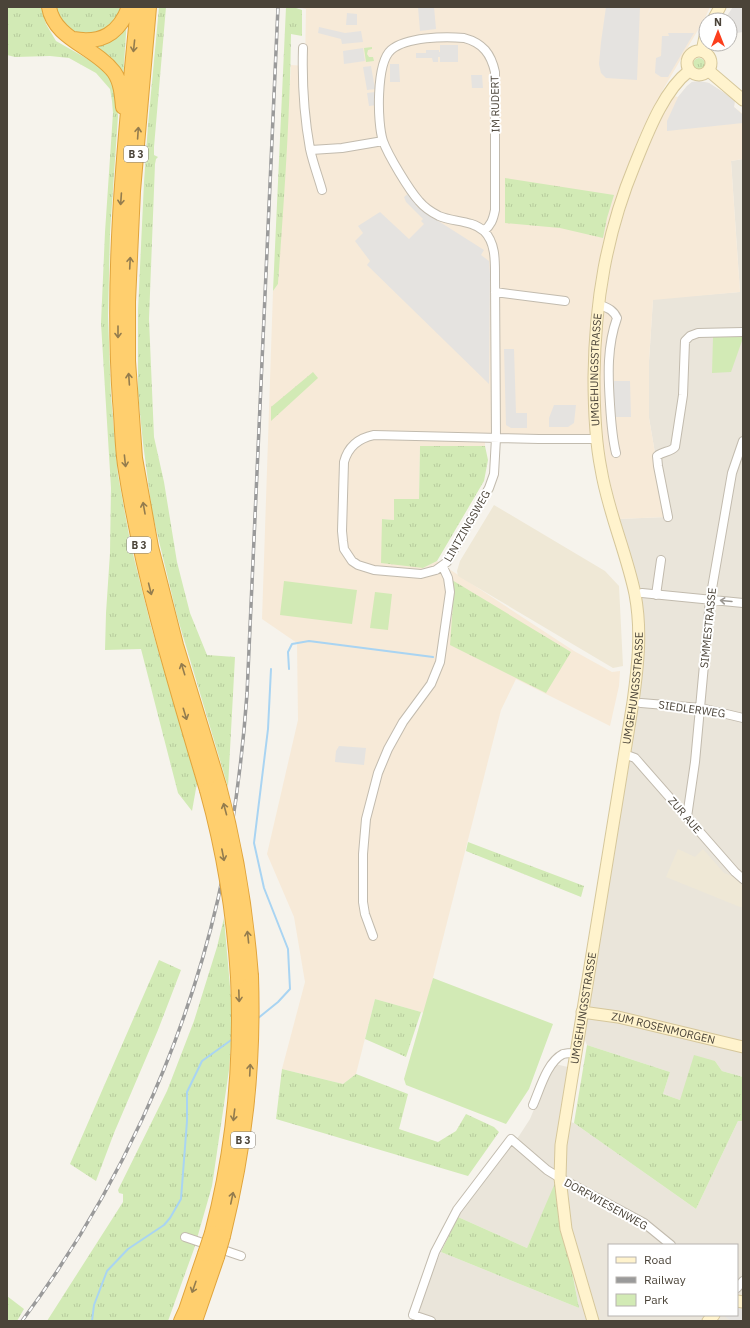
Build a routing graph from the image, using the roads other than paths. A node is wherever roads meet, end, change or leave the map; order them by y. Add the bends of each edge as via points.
1 (49, 7) edge
2 (129, 7) edge
3 (138, 7) edge
4 (149, 7) edge
5 (73, 39) junction
6 (303, 48) dead end
7 (698, 52) edge
8 (702, 52) edge
9 (689, 71) junction
10 (709, 71) junction
11 (743, 100) edge
12 (383, 141) junction
13 (311, 150) junction
14 (124, 160) junction
15 (322, 190) dead end
16 (484, 231) junction
17 (495, 292) junction
18 (565, 301) dead end
19 (598, 304) junction
20 (743, 332) edge
21 (496, 438) junction
22 (596, 439) junction
23 (743, 441) edge
24 (616, 453) dead end
25 (668, 517) dead end
26 (661, 560) dead end
27 (443, 566) junction
28 (642, 593) dead end
29 (656, 595) junction
30 (710, 600) junction
31 (743, 602) edge
32 (641, 703) dead end
33 (701, 708) junction
34 (743, 718) edge
35 (624, 754) junction
36 (213, 788) junction
37 (687, 817) junction
38 (743, 879) edge
39 (373, 936) dead end
40 (246, 1012) junction
41 (582, 1012) junction
42 (743, 1047) edge
43 (575, 1053) junction
44 (533, 1105) dead end
45 (560, 1178) junction
46 (218, 1234) junction
47 (185, 1237) dead end
48 (670, 1244) edge
49 (211, 1255) junction
50 (241, 1256) dead end
51 (181, 1321) edge
52 (195, 1321) edge
53 (431, 1321) edge
54 (593, 1321) edge

1 - 5 highway, B 3 via 58,28
2 - 5 highway via 123,20 112,33 90,40
3 -> 14 highway, B 3
36 -> 4 highway, B 3 via 151,547 135,458 128,361 128,302 133,191
5 - 14 highway, B 3 via 102,60 118,79 123,107
6 - 13 street via 302,76
7 - 9 main road via 688,57
8 - 10 main road via 707,54 711,61
9 - 10 main road via 698,76
9 - 19 main road, UMGEHUNGSSTRASSE via 665,99 625,189 609,240
10 - 11 main road
12 - 13 street
12 - 16 street, IM RUDERT via 403,177 426,208 440,216 468,223
12 - 16 street, IM RUDERT via 380,73 384,59 390,51 410,41 458,38 471,40 485,48 495,72 496,166 494,216 490,226
13 - 15 street
14 -> 36 highway, B 3 via 117,300 124,463 139,544 163,642
16 - 17 street via 494,254
17 - 18 street
17 - 21 street
19 - 22 main road, UMGEHUNGSSTRASSE via 594,360
19 - 24 street via 610,309 617,318 612,331 608,379
20 - 25 street via 698,333 686,341 683,394 675,447 657,456
21 - 22 street, LINTZINGSWEG
21 - 27 street, LINTZINGSWEG via 493,480 490,488
21 - 27 street, LINTZINGSWEG via 374,435 360,439 352,446 346,457 342,530 344,548 352,561 374,570 410,574 429,573
22 - 35 main road, UMGEHUNGSSTRASSE via 608,504 634,592 638,618 638,664
23 - 30 street, SIMMESTRASSE via 732,473
26 - 29 street
27 - 39 street via 450,592 440,662 431,684 403,722 388,749 378,773 366,819 363,902
28 - 29 street
29 - 30 street
31 -> 30 street
30 - 33 street, SIMMESTRASSE
32 - 33 street, SIEDLERWEG
33 - 34 street, SIEDLERWEG
33 - 37 street, SIMMESTRASSE
35 - 37 street, ZUR AUE via 635,758
35 - 41 main road, UMGEHUNGSSTRASSE
36 - 40 highway, B 3, bridge via 233,840 243,894
37 - 38 street, ZUR AUE
40 -> 46 highway, B 3 via 239,1048 235,1106 220,1202
46 -> 40 highway, B 3 via 235,1185 243,1139 252,1041
41 - 42 main road, ZUM ROSENMORGEN via 618,1017
41 - 43 main road, UMGEHUNGSSTRASSE
43 - 44 street via 565,1054 551,1064
43 - 45 main road, UMGEHUNGSSTRASSE via 561,1145
45 - 48 street, DORFWIESENWEG via 644,1223
45 - 53 street, DORFWIESENWEG via 511,1139 457,1210 436,1252 413,1315
45 - 54 main road, UMGEHUNGSSTRASSE via 566,1229
46 - 49 highway, B 3, bridge
47 - 50 street
49 -> 51 highway, B 3
49 - 52 highway, B 3

